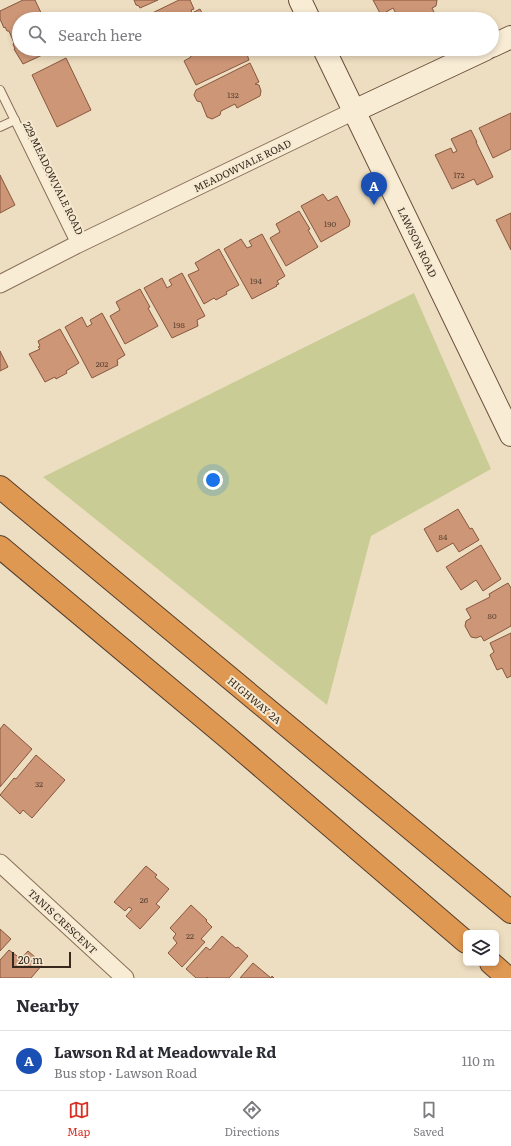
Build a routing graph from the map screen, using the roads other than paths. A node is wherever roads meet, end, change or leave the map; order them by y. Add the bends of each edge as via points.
1 (300, 0) edge
2 (306, 12) edge
3 (511, 37) edge
4 (499, 43) edge
5 (327, 56) edge
6 (471, 56) edge
7 (0, 90) edge
8 (354, 111) junction
9 (15, 120) junction
10 (0, 127) edge
11 (76, 245) junction
12 (0, 284) edge
13 (511, 435) edge
14 (0, 487) edge
15 (0, 547) edge
16 (0, 863) edge
17 (511, 912) edge
18 (463, 939) edge
19 (494, 966) edge
20 (125, 978) edge
21 (508, 978) edge

1 - 2 street
3 - 4 street
5 - 8 street, LAWSON ROAD
6 - 8 street, MEADOWVALE ROAD
7 - 9 lane, 229 MEADOWVALE ROAD
8 - 11 street, MEADOWVALE ROAD
8 - 13 street, LAWSON ROAD
9 - 10 lane, 229 MEADOWVALE ROAD
9 - 11 lane, 229 MEADOWVALE ROAD
11 - 12 street, MEADOWVALE ROAD
14 - 17 highway, HIGHWAY 2A
15 - 18 highway via 228,736
16 - 20 street, TANIS CRESCENT
19 - 21 highway

